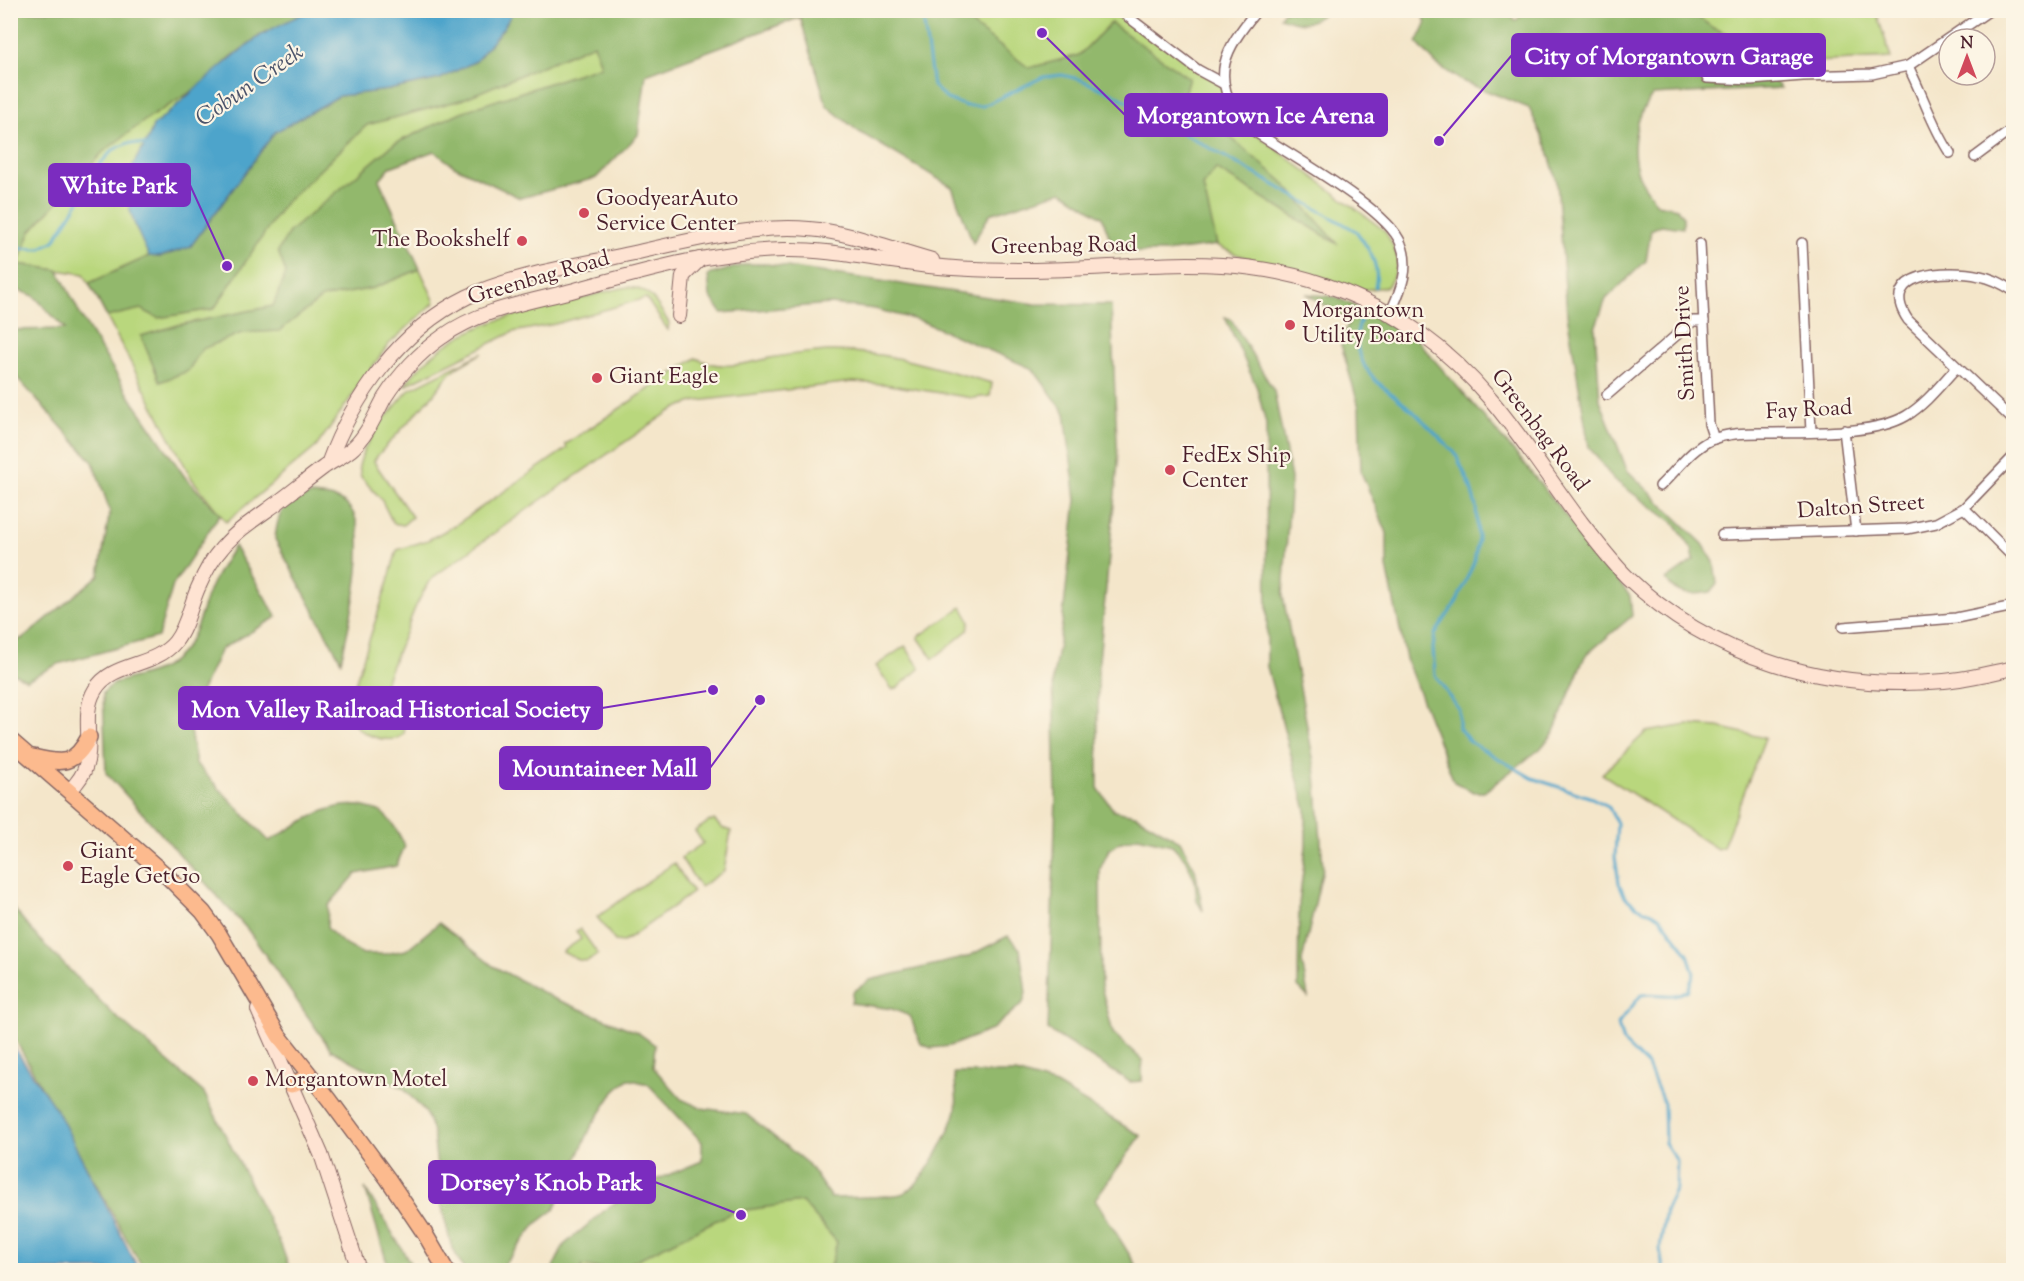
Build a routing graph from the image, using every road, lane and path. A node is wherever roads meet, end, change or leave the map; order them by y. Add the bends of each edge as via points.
1 (1119, 10) edge
2 (1257, 10) edge
3 (1990, 10) edge
4 (1908, 66) junction
5 (1707, 78) dead end
6 (1222, 83) junction
7 (2013, 128) edge
8 (1950, 153) dead end
9 (1975, 157) dead end
10 (1802, 243) dead end
11 (1700, 244) dead end
12 (702, 257) junction
13 (965, 268) junction
14 (2013, 291) edge
15 (1390, 314) junction
16 (679, 316) dead end
17 (1704, 321) junction
18 (1956, 368) junction
19 (1607, 395) dead end
20 (2013, 421) edge
21 (1844, 430) junction
22 (1811, 432) junction
23 (1714, 439) junction
24 (2013, 456) edge
25 (328, 464) junction
26 (1660, 486) dead end
27 (1964, 508) junction
28 (1856, 531) junction
29 (1722, 535) dead end
30 (2013, 558) edge
31 (2013, 606) edge
32 (1842, 627) dead end
33 (2013, 668) edge
34 (89, 737) junction
35 (10, 740) edge
36 (30, 756) junction
37 (70, 790) junction
38 (252, 991) junction
39 (309, 1076) junction
40 (291, 1085) junction
41 (359, 1270) edge
42 (446, 1270) edge

1 - 6 street via 1198,70
2 - 6 street via 1235,37
3 - 4 street
4 - 5 street via 1872,74 1751,80
4 - 8 street via 1934,127
6 - 15 street via 1242,123 1379,214 1395,231 1405,262 1404,279
7 - 9 street
10 - 22 street
11 - 17 street, Smith Drive
12 - 13 main road, Greenbag Road via 788,249
12 - 16 main road via 683,276
12 - 25 main road, Greenbag Road via 498,310 461,324 419,356 390,390 354,448
13 - 15 main road, Greenbag Road via 1055,270 1184,264 1245,267 1311,280
13 - 25 main road, Greenbag Road via 826,231 793,228 696,239 493,287 434,317 395,351 364,393
14 - 18 street via 1989,278 1957,272 1928,274 1908,282 1899,300 1901,310
15 - 33 main road, Greenbag Road via 1464,368 1519,433 1608,556 1653,599 1687,623 1777,666 1863,683 1948,681
17 - 19 street via 1693,321
17 - 23 street, Smith Drive via 1709,424
18 - 20 street
18 - 21 street, Fay Road via 1907,416 1880,426
21 - 22 street, Fay Road
21 - 28 street
22 - 23 street, Fay Road via 1736,434
23 - 26 street, Fay Road via 1694,452
24 - 27 street, Dalton Street
25 - 34 main road, Greenbag Road via 219,550 171,647 101,682 89,705
27 - 28 street, Dalton Street via 1936,523 1907,529
27 - 30 street
28 - 29 street, Dalton Street
31 - 32 street via 1956,618
34 - 36 main road via 82,751 68,761
34 - 37 main road, Greenbag Road via 85,769
35 - 36 main road
36 - 37 main road
37 - 38 main road via 203,912
38 - 39 main road
38 - 40 main road
39 - 40 main road
39 - 42 main road via 388,1179
40 - 41 main road via 321,1154

